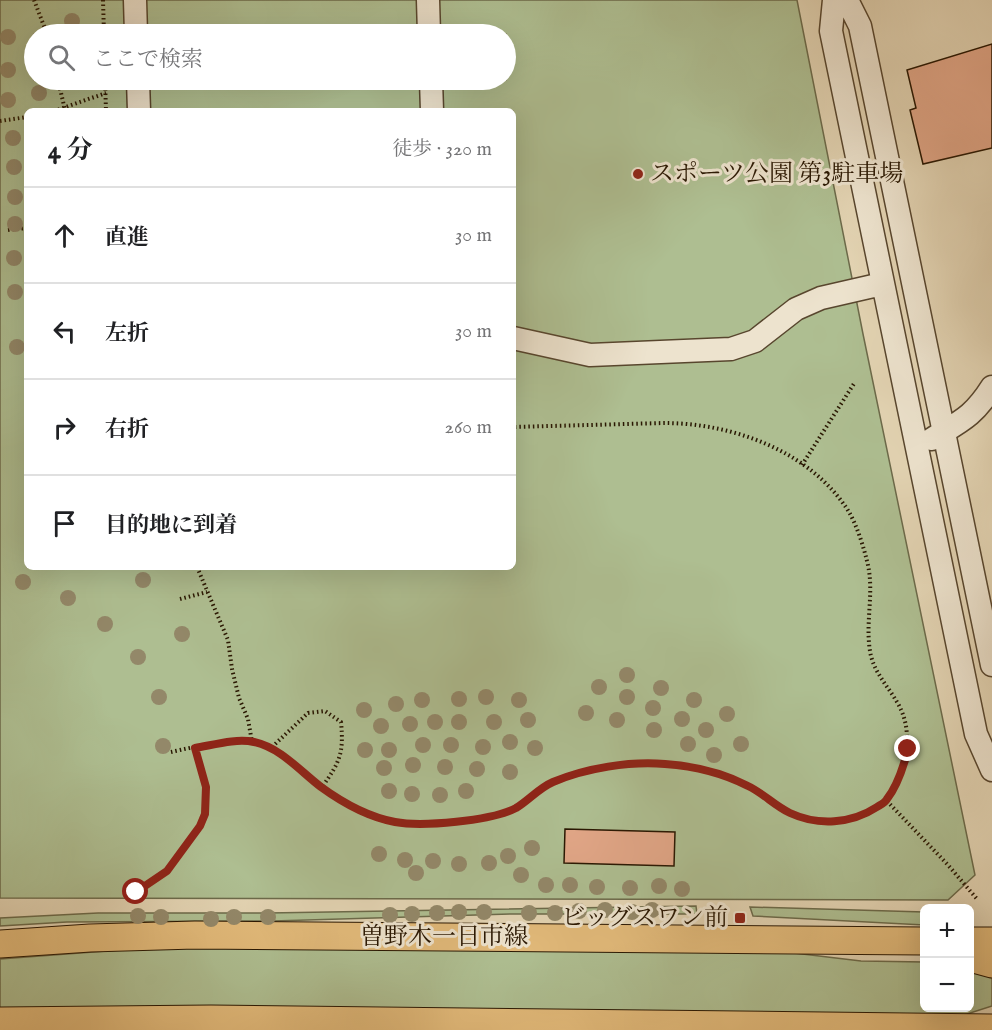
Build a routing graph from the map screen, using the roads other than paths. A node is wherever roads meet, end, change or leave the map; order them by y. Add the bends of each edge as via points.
1 (135, 0) edge
2 (428, 0) edge
3 (834, 0) edge
4 (847, 0) edge
5 (136, 24) edge
6 (429, 24) edge
7 (138, 90) edge
8 (431, 90) edge
9 (139, 108) edge
10 (432, 108) edge
11 (882, 284) junction
12 (516, 339) edge
13 (992, 387) edge
14 (943, 432) junction
15 (918, 447) junction
16 (992, 664) edge
17 (992, 770) edge
18 (974, 941) edge
19 (992, 941) edge
20 (918, 943) edge
21 (0, 944) edge
22 (974, 959) edge
23 (992, 964) edge
24 (0, 1021) edge
25 (981, 1022) edge

1 - 5 street
2 - 6 street
3 - 11 street via 831,31
4 - 14 street via 860,26
7 - 9 street
8 - 10 street
11 - 12 street via 821,298 796,309 755,341 731,349 590,355
11 - 15 street
13 - 14 street via 968,417
14 - 15 street
14 - 16 street
15 - 17 street via 976,734
18 - 19 main road
20 - 21 main road, 曽野木一日市線 via 207,935
22 - 23 main road
24 - 25 main road

